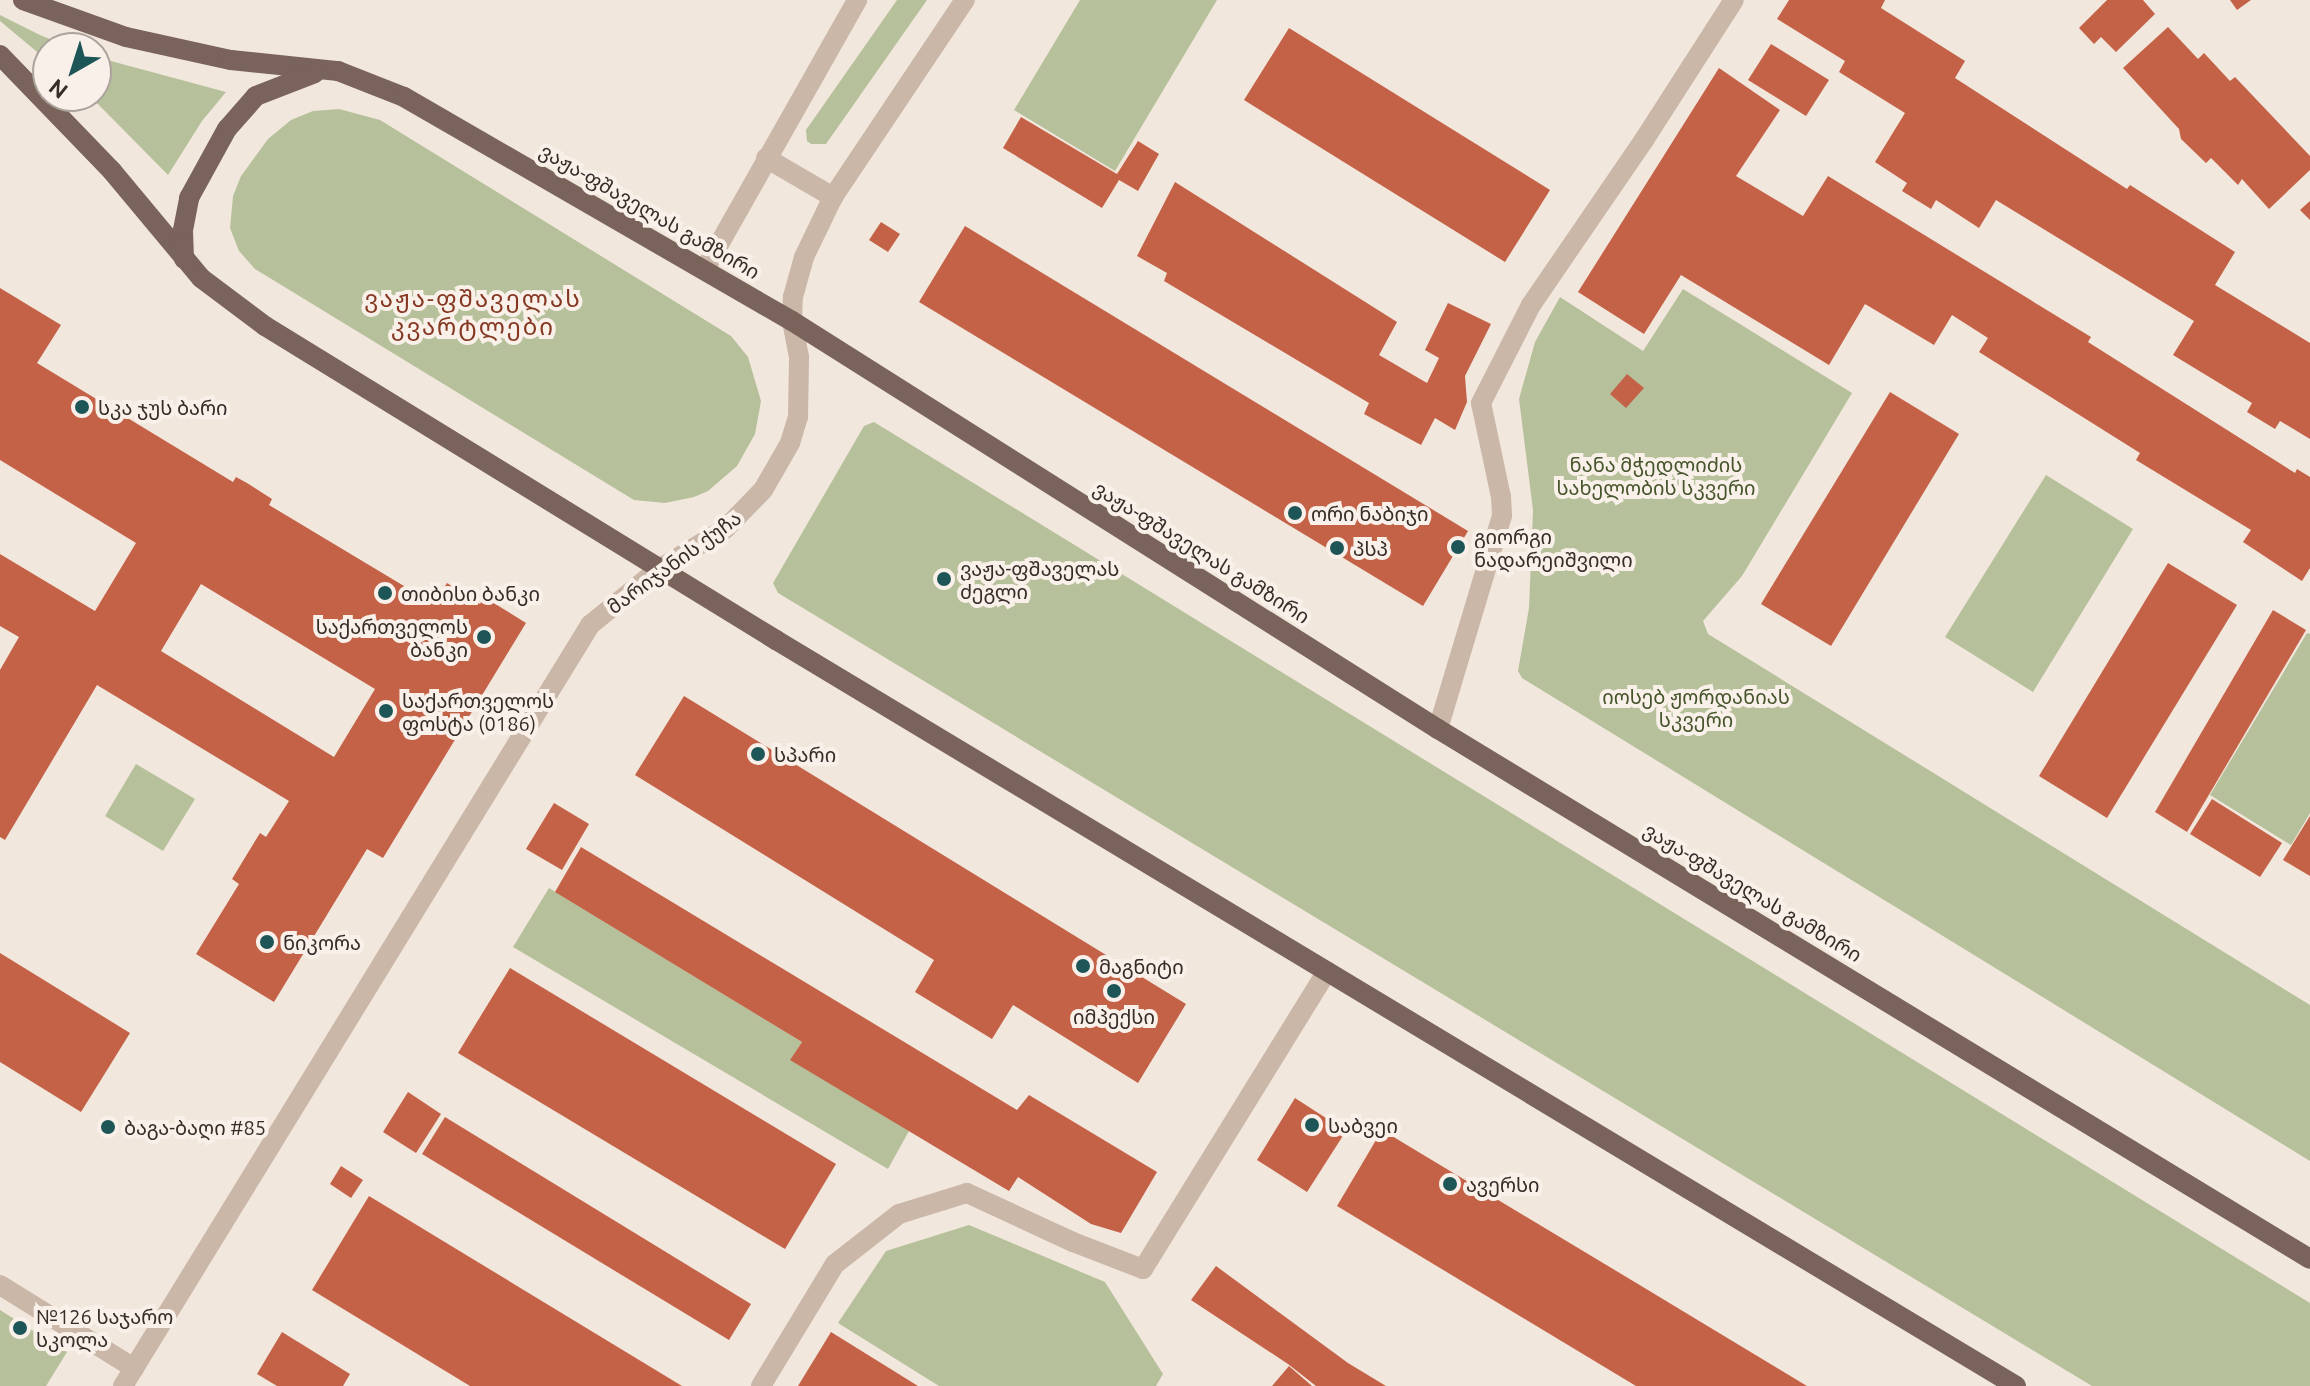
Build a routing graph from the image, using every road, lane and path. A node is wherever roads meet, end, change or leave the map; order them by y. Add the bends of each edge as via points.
1 (23, 0) edge
2 (857, 0) edge
3 (965, 0) edge
4 (1734, 0) edge
5 (0, 55) edge
6 (331, 70) junction
7 (766, 158) junction
8 (833, 197) junction
9 (184, 259) junction
10 (705, 269) junction
11 (792, 321) junction
12 (659, 569) junction
13 (1438, 729) junction
14 (1327, 971) junction
15 (2310, 1259) edge
16 (0, 1285) edge
17 (129, 1377) edge
18 (761, 1386) edge
19 (2016, 1386) edge

1 - 6 main road, ვაჟა-ფშაველას გამზირი via 185,52
2 - 7 street
3 - 8 street, მარიჯანის ქუჩა
4 - 13 street via 1531,305 1481,403 1502,515
5 - 9 main road via 112,171
6 - 9 main road via 266,90 236,116 189,198
6 - 10 main road, ვაჟა-ფშაველას გამზირი via 404,97
7 - 8 street
7 - 10 street
8 - 11 street, მარიჯანის ქუჩა via 804,257
9 - 12 main road via 218,293 265,326
10 - 11 main road, ვაჟა-ფშაველას გამზირი
11 - 12 street, მარიჯანის ქუჩა via 800,389 790,443 745,511 703,545
11 - 13 main road, ვაჟა-ფშაველას გამზირი
12 - 14 main road
12 - 17 street, მარიჯანის ქუჩა via 590,625
13 - 15 main road, ვაჟა-ფშაველას გამზირი
14 - 18 street via 1143,1269 967,1193 940,1201 899,1214 835,1264
14 - 19 main road
16 - 17 street

